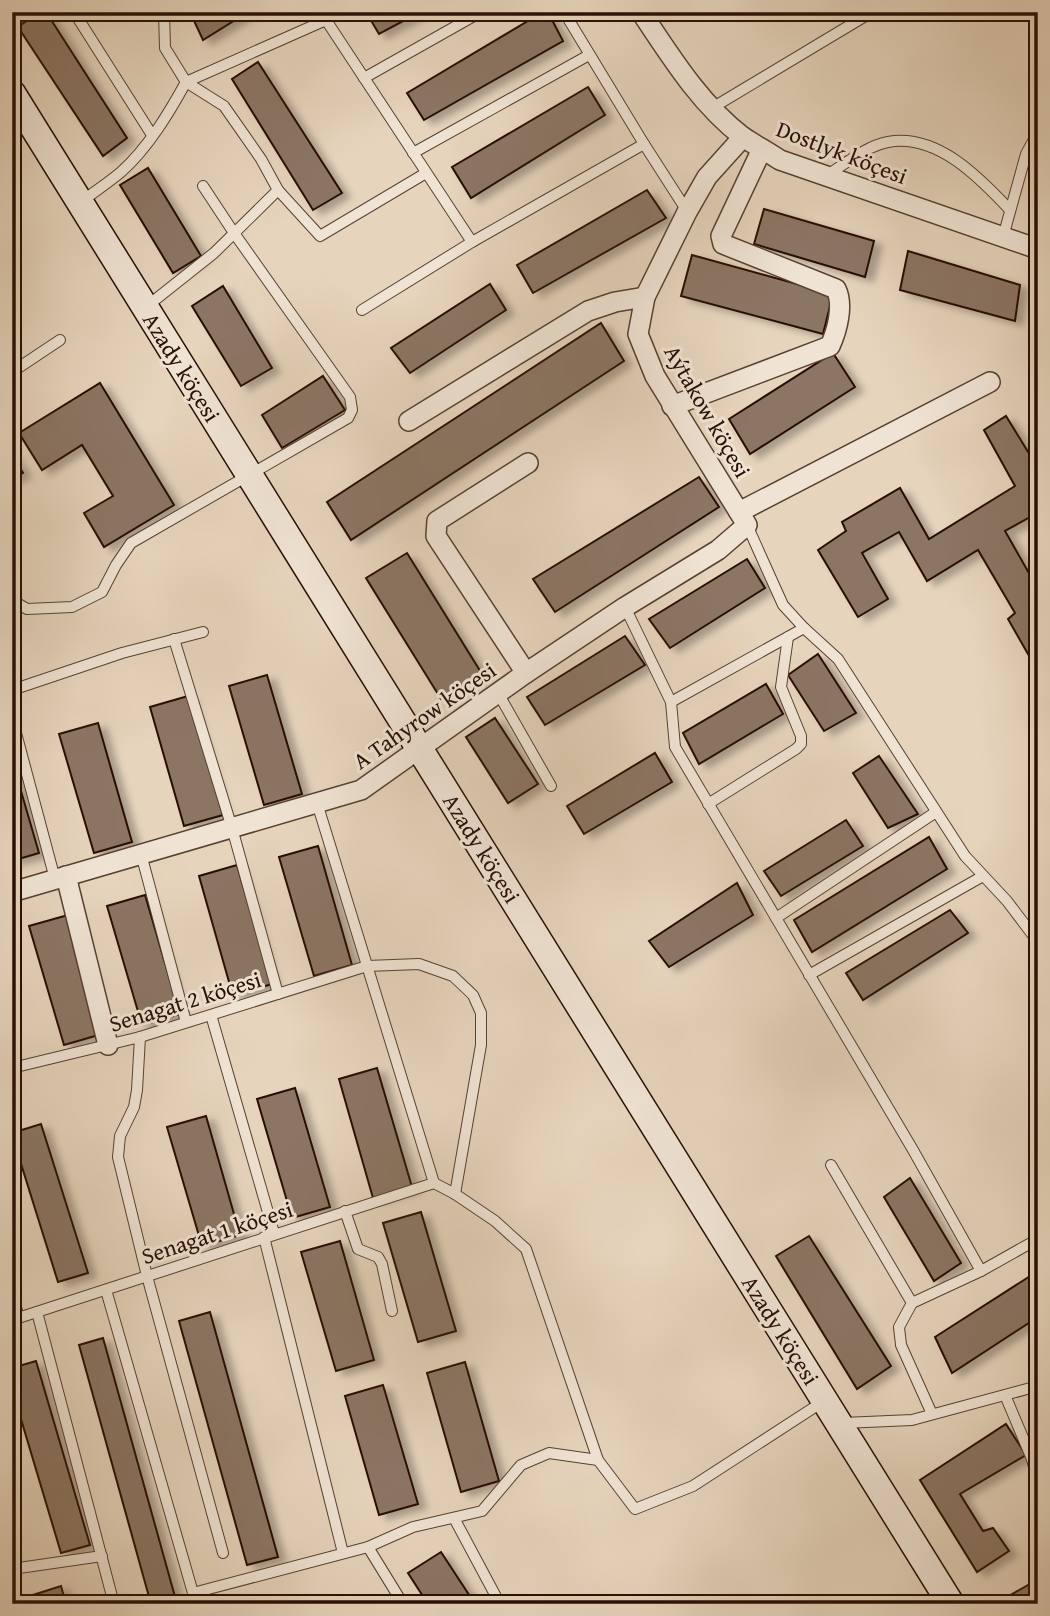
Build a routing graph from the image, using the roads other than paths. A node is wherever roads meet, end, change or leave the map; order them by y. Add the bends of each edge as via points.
1 (74, 12) edge
2 (164, 12) edge
3 (481, 12) edge
4 (564, 12) edge
5 (641, 12) edge
6 (872, 12) edge
7 (328, 16) edge
8 (589, 54) junction
9 (364, 78) junction
10 (186, 82) junction
11 (12, 93) edge
12 (712, 108) junction
13 (1038, 132) edge
14 (152, 135) junction
15 (743, 136) junction
16 (644, 144) junction
17 (762, 149) junction
18 (413, 153) junction
19 (426, 173) junction
20 (826, 176) junction
21 (203, 186) dead end
22 (278, 190) junction
23 (80, 203) junction
24 (1010, 210) junction
25 (687, 212) junction
26 (233, 233) junction
27 (1003, 237) junction
28 (472, 242) junction
29 (1038, 250) edge
30 (645, 297) junction
31 (146, 308) junction
32 (362, 310) dead end
33 (60, 340) dead end
34 (12, 372) edge
35 (990, 382) dead end
36 (672, 406) junction
37 (409, 421) dead end
38 (528, 463) dead end
39 (250, 475) junction
40 (743, 519) junction
41 (12, 600) edge
42 (625, 607) junction
43 (804, 628) junction
44 (204, 632) dead end
45 (788, 637) junction
46 (174, 639) junction
47 (526, 673) junction
48 (12, 691) edge
49 (498, 694) junction
50 (671, 702) junction
51 (12, 718) edge
52 (420, 750) junction
53 (551, 786) dead end
54 (317, 803) junction
55 (708, 804) junction
56 (936, 812) junction
57 (232, 828) junction
58 (141, 854) junction
59 (983, 876) junction
60 (60, 878) junction
61 (12, 892) edge
62 (776, 918) junction
63 (1038, 942) edge
64 (367, 966) junction
65 (810, 975) junction
66 (278, 994) junction
67 (211, 1015) junction
68 (187, 1022) junction
69 (140, 1037) junction
70 (108, 1045) junction
71 (12, 1068) edge
72 (831, 1166) dead end
73 (434, 1183) junction
74 (455, 1194) junction
75 (345, 1211) junction
76 (269, 1235) junction
77 (1038, 1239) edge
78 (981, 1270) junction
79 (147, 1276) junction
80 (106, 1290) junction
81 (12, 1296) edge
82 (912, 1303) junction
83 (392, 1311) dead end
84 (37, 1312) junction
85 (16, 1319) edge
86 (1038, 1387) edge
87 (1005, 1395) junction
88 (825, 1401) junction
89 (932, 1414) junction
90 (839, 1424) junction
91 (598, 1460) junction
92 (1038, 1483) edge
93 (454, 1518) junction
94 (368, 1547) junction
95 (223, 1552) dead end
96 (343, 1553) junction
97 (102, 1556) junction
98 (12, 1569) edge
99 (193, 1592) junction
100 (114, 1604) edge
101 (191, 1604) edge
102 (403, 1604) edge
103 (500, 1604) edge
104 (951, 1604) edge

1 - 14 lane
2 - 10 lane via 165,48
3 - 9 lane
4 - 8 lane
5 - 12 street, Dostlyk köçesi
6 - 12 lane
7 - 9 lane
7 - 10 lane
8 - 16 lane
8 - 18 lane
9 - 18 lane
10 - 14 lane
10 - 22 lane via 224,106
11 - 23 main road, Azady köçesi
12 - 15 street, Dostlyk köçesi
13 - 24 lane via 1026,153
14 - 23 lane via 123,170
15 - 17 street, Dostlyk köçesi
15 - 25 street, Aýtakow köçesi via 707,177
16 - 25 lane
16 - 28 lane
17 - 20 street, Dostlyk köçesi
17 - 36 street via 721,236 723,244 836,289 840,298 835,336 830,346
18 - 19 lane
19 - 22 lane via 320,236
19 - 28 lane
20 - 24 lane via 872,148 912,141 955,158
20 - 27 street, Dostlyk köçesi
21 - 26 lane
22 - 26 lane
23 - 31 main road, Azady köçesi
24 - 27 lane
25 - 30 street, Aýtakow köçesi
26 - 31 lane
26 - 39 lane via 352,403 348,418
27 - 29 street, Dostlyk köçesi
28 - 32 lane
30 - 36 street, Aýtakow köçesi via 638,334
30 - 37 street via 588,311
31 - 39 main road, Azady köçesi
33 - 34 lane
35 - 40 street, A Tahyrow köçesi
36 - 40 street, Aýtakow köçesi
38 - 47 street via 437,521 436,536
39 - 41 lane via 131,543 102,592 72,607 27,609
39 - 52 main road, Azady köçesi
40 - 42 street, A Tahyrow köçesi via 718,550
40 - 43 lane via 783,606
42 - 47 street, A Tahyrow köçesi
42 - 50 lane
43 - 45 lane
43 - 56 lane via 838,659
44 - 46 lane
45 - 50 lane
45 - 55 lane via 781,687 801,744
46 - 48 lane
46 - 57 lane
47 - 49 street, A Tahyrow köçesi
49 - 52 street, A Tahyrow köçesi
49 - 53 lane
50 - 55 lane via 675,747
51 - 60 lane
52 - 54 street, A Tahyrow köçesi via 361,790
52 - 88 main road, Azady köçesi
54 - 57 street, A Tahyrow köçesi
54 - 64 lane
55 - 62 lane
56 - 59 lane
56 - 62 lane
57 - 58 street, A Tahyrow köçesi
57 - 66 lane
58 - 60 street, A Tahyrow köçesi
58 - 68 lane
59 - 63 lane
59 - 65 lane
60 - 61 street, A Tahyrow köçesi
60 - 70 street
62 - 65 lane
64 - 66 lane, Senagat 2 köçesi
64 - 73 lane
64 - 74 lane, Senagat 2 köçesi via 419,964 453,976 473,995 481,1013 481,1045
65 - 78 lane
66 - 67 lane, Senagat 2 köçesi
67 - 68 lane, Senagat 2 köçesi
67 - 76 lane
68 - 69 lane, Senagat 2 köçesi
69 - 70 lane, Senagat 2 köçesi
69 - 79 lane via 134,1107 120,1136 118,1157
70 - 71 lane, Senagat 2 köçesi
72 - 82 lane
73 - 74 lane
73 - 75 lane, Senagat 1 köçesi
74 - 91 lane via 526,1249
75 - 76 lane, Senagat 1 köçesi
75 - 83 lane via 358,1249 378,1257 382,1264
76 - 79 lane, Senagat 1 köçesi
76 - 96 lane
77 - 78 lane
78 - 82 lane
79 - 80 lane, Senagat 1 köçesi
79 - 95 lane
80 - 84 lane, Senagat 1 köçesi
80 - 99 lane
81 - 85 lane
82 - 89 lane via 899,1327 901,1345
84 - 85 lane, Senagat 1 köçesi
84 - 97 lane
86 - 87 lane
87 - 89 lane
87 - 92 lane
88 - 90 main road, Azady köçesi
88 - 91 lane via 693,1486 635,1509
89 - 90 lane via 912,1420
90 - 104 main road, Azady köçesi
91 - 93 lane via 549,1453 521,1465 482,1511
93 - 94 lane via 413,1527
93 - 103 lane
94 - 96 lane
94 - 102 lane
96 - 99 lane
97 - 98 lane
97 - 100 lane
99 - 101 lane

